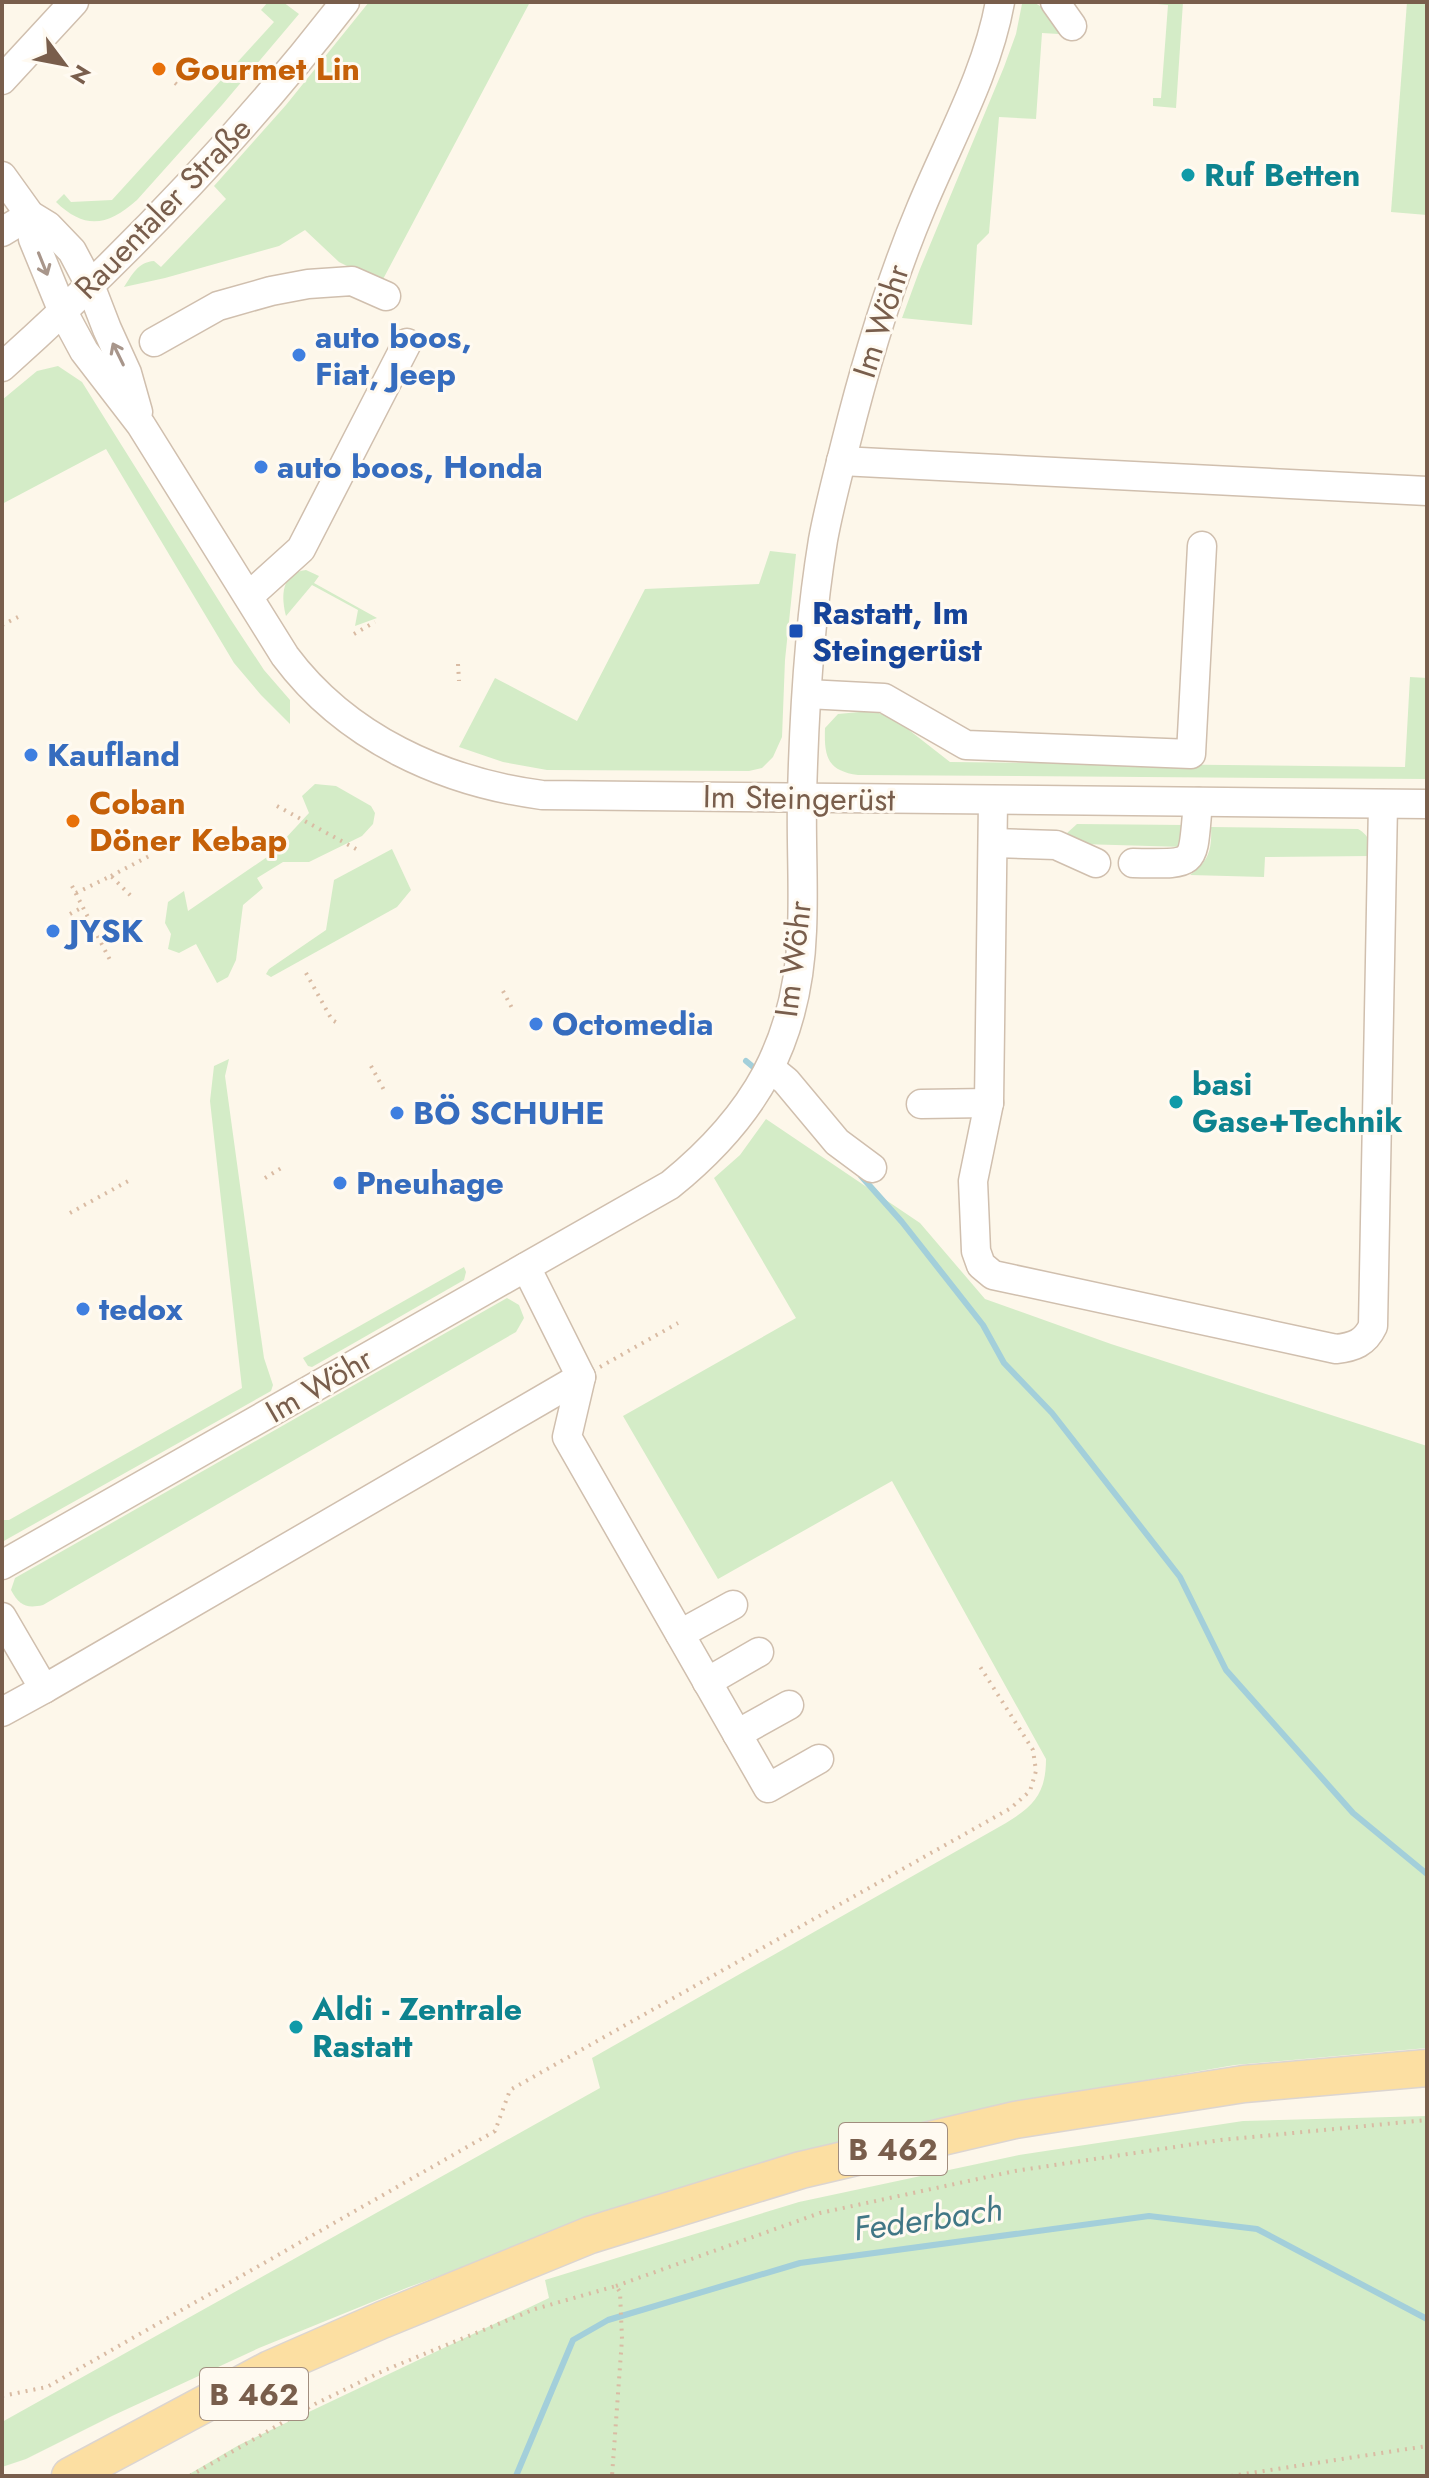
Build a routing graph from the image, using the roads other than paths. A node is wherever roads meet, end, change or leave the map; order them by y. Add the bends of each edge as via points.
1 (74, 2) edge
2 (345, 2) edge
3 (1000, 2) edge
4 (1055, 2) edge
5 (1072, 26) dead end
6 (62, 39) dead end
7 (2, 79) edge
8 (2, 176) edge
9 (30, 215) junction
10 (2, 232) edge
11 (90, 285) junction
12 (386, 296) dead end
13 (63, 312) junction
14 (154, 342) dead end
15 (407, 343) dead end
16 (2, 367) edge
17 (141, 425) junction
18 (841, 461) junction
19 (1427, 491) edge
20 (1202, 546) dead end
21 (249, 596) junction
22 (807, 694) junction
23 (802, 797) junction
24 (993, 801) junction
25 (1198, 802) junction
26 (1383, 804) junction
27 (1427, 804) edge
28 (993, 843) junction
29 (1096, 863) dead end
30 (1133, 863) dead end
31 (770, 1068) junction
32 (989, 1103) junction
33 (921, 1104) dead end
34 (872, 1168) dead end
35 (526, 1267) junction
36 (581, 1377) junction
37 (2, 1565) edge
38 (733, 1605) dead end
39 (2, 1617) edge
40 (680, 1634) junction
41 (759, 1652) dead end
42 (707, 1682) junction
43 (44, 1689) junction
44 (789, 1705) dead end
45 (2, 1712) edge
46 (737, 1734) junction
47 (819, 1759) dead end
48 (1427, 2068) edge
49 (382, 2320) junction
50 (70, 2476) edge
51 (121, 2476) edge

1 - 7 street
2 - 11 street, Rauentaler Straße via 209,164
3 - 18 street, Im Wöhr via 994,37 891,284 884,341
4 - 5 street
6 - 7 street via 14,90
8 - 9 street
9 - 10 street
9 - 11 street, Im Steingerüst via 72,251
9 -> 13 street, Im Steingerüst via 33,239
11 - 13 street, Rauentaler Straße
17 -> 11 street, Im Steingerüst via 127,373
12 - 14 street via 352,281 271,291 218,306
13 - 16 street, Rauentaler Straße
13 - 17 street, Im Steingerüst via 84,351
15 - 21 street via 301,549
17 - 21 street, Im Steingerüst
18 - 19 street
18 - 22 street, Im Wöhr via 811,620
20 - 22 street via 1191,754 966,745 884,698
21 - 23 street, Im Steingerüst via 297,672 331,707 393,749 466,780 542,795
22 - 23 street, Im Wöhr
23 - 24 street, Im Steingerüst
23 - 31 street, Im Wöhr via 798,976 790,1018
24 - 25 street, Im Steingerüst
24 - 28 street
25 - 26 street, Im Steingerüst
25 - 30 street via 1194,851 1187,860
26 - 27 street, Im Steingerüst
26 - 32 street via 1373,1326 1368,1338 1336,1349 993,1275 981,1265 976,1251 973,1181
28 - 29 street via 1056,845
28 - 32 street
31 - 34 street via 837,1142
31 - 35 street, Im Wöhr via 733,1124 670,1185
32 - 33 street
35 - 36 street
35 - 37 street, Im Wöhr
36 - 40 street via 567,1437
36 - 43 street
38 - 40 street
39 - 43 street
40 - 42 street
41 - 42 street
42 - 46 street
43 - 45 street
44 - 46 street
46 - 47 street via 768,1788
48 - 49 main road, B 462 via 1244,2084 1015,2120 801,2170 590,2235
49 - 50 main road, B 462 via 270,2369
49 - 51 main road, B 462

